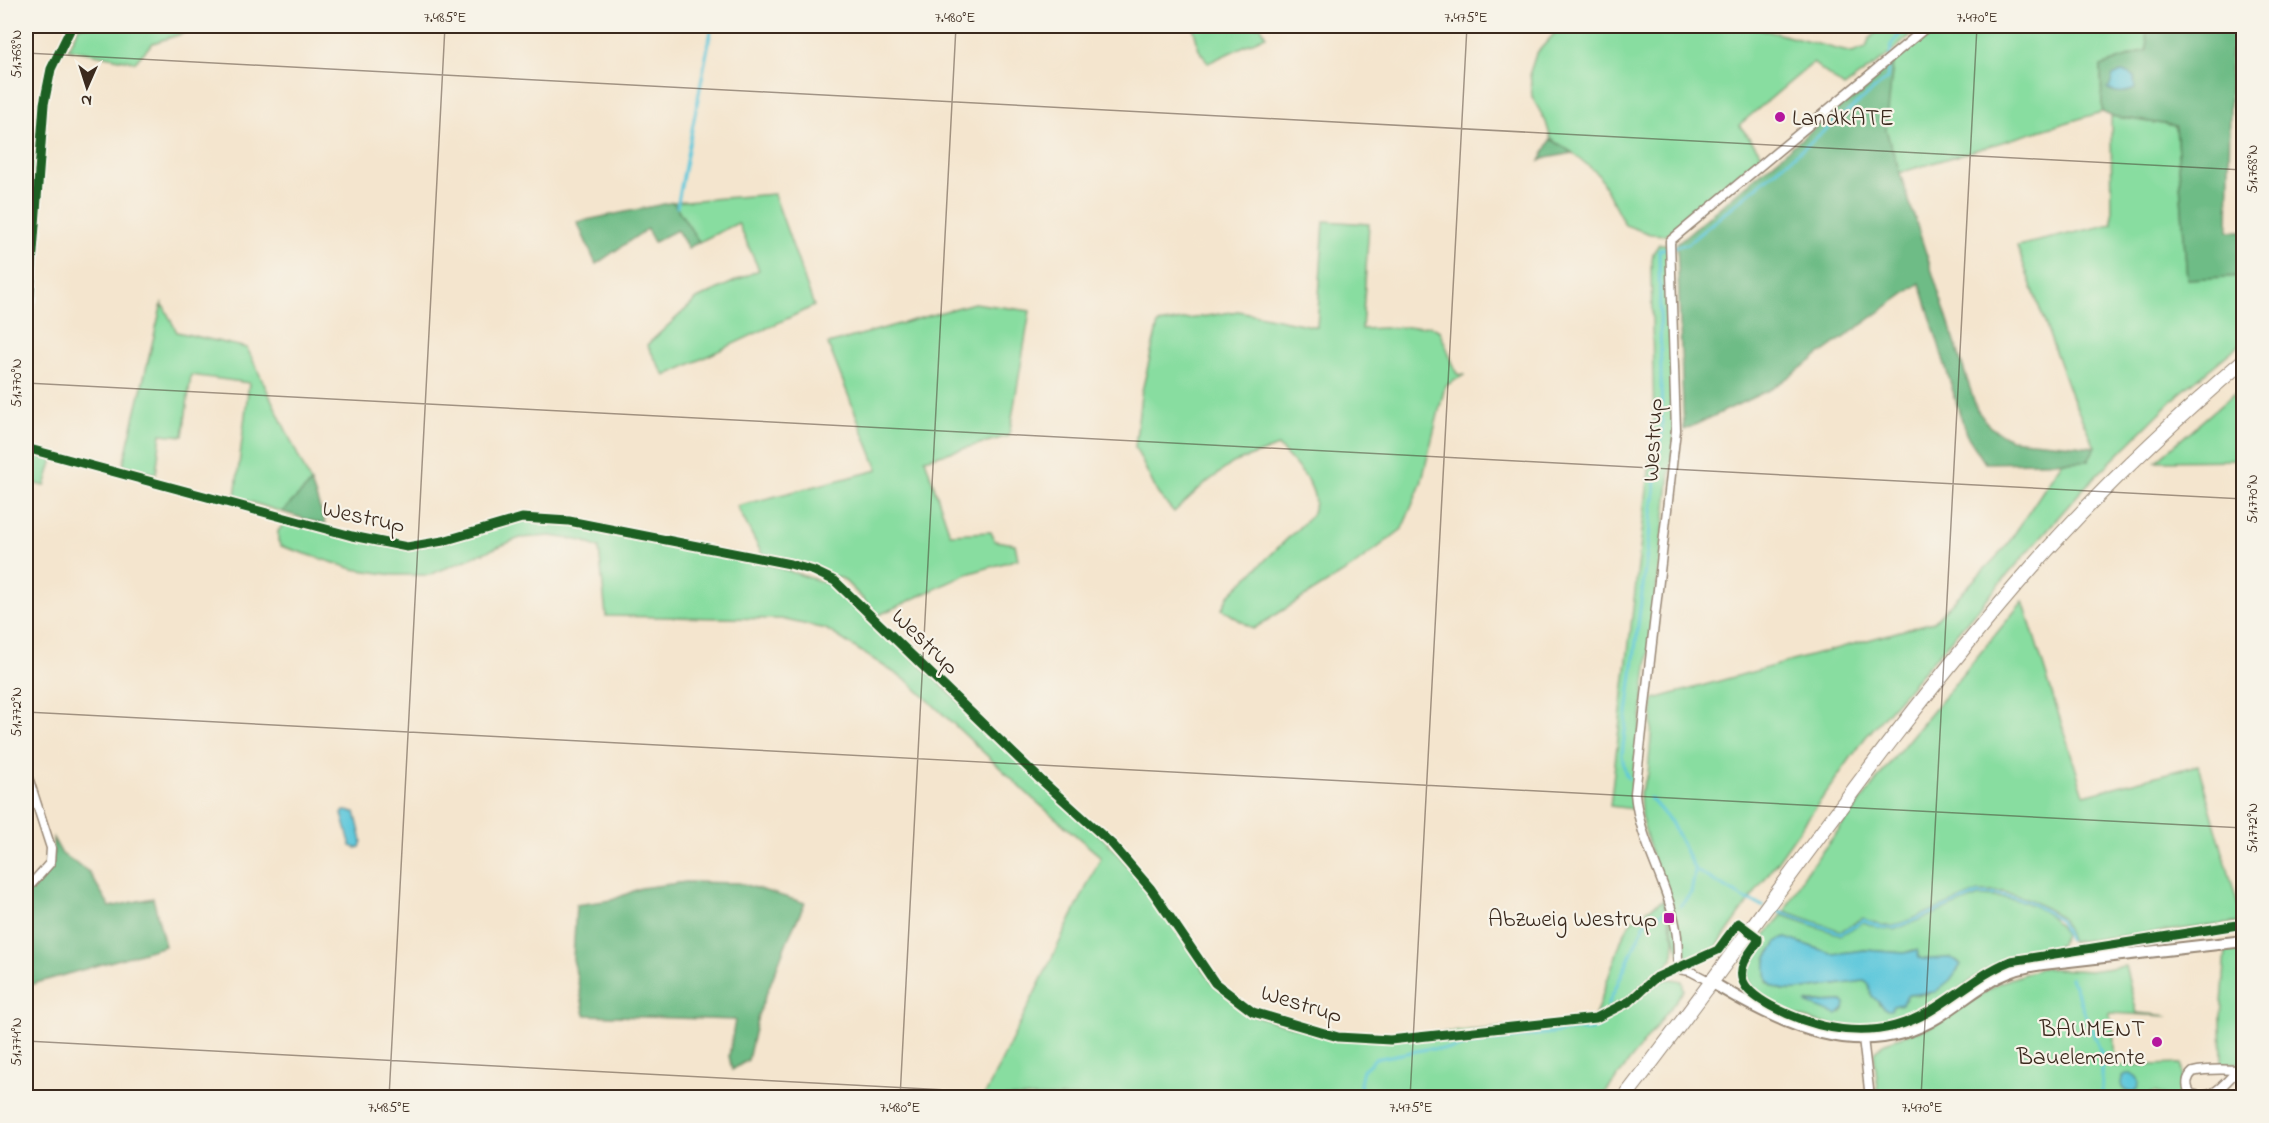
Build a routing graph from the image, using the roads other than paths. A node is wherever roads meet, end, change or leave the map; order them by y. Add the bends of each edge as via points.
1 (72, 26) edge
2 (1928, 26) edge
3 (26, 346) edge
4 (2244, 360) edge
5 (26, 448) edge
6 (26, 771) edge
7 (26, 890) edge
8 (2244, 941) edge
9 (1678, 969) junction
10 (1711, 982) junction
11 (1863, 1038) junction
12 (2241, 1070) edge
13 (1624, 1098) edge
14 (1870, 1098) edge

1 - 3 street via 51,69 44,104
2 - 9 street, Westrup via 1670,241 1676,430 1635,794 1636,813 1677,936
4 - 10 main road via 2134,459 2033,566 1916,707
5 - 9 street, Westrup via 352,536 407,547 522,518 558,520 814,571 835,581 1113,845 1151,889 1215,983 1253,1012 1338,1037 1390,1040 1596,1018 1630,1001 1655,978
6 - 7 street via 51,848 50,863
8 - 11 street via 2013,970 1987,982 1922,1025 1897,1034
9 - 10 street
10 - 11 street via 1796,1026 1832,1036
10 - 13 main road
11 - 14 street
12 - 12 street via 2193,1072 2187,1080 2188,1089 2199,1096 2216,1093

